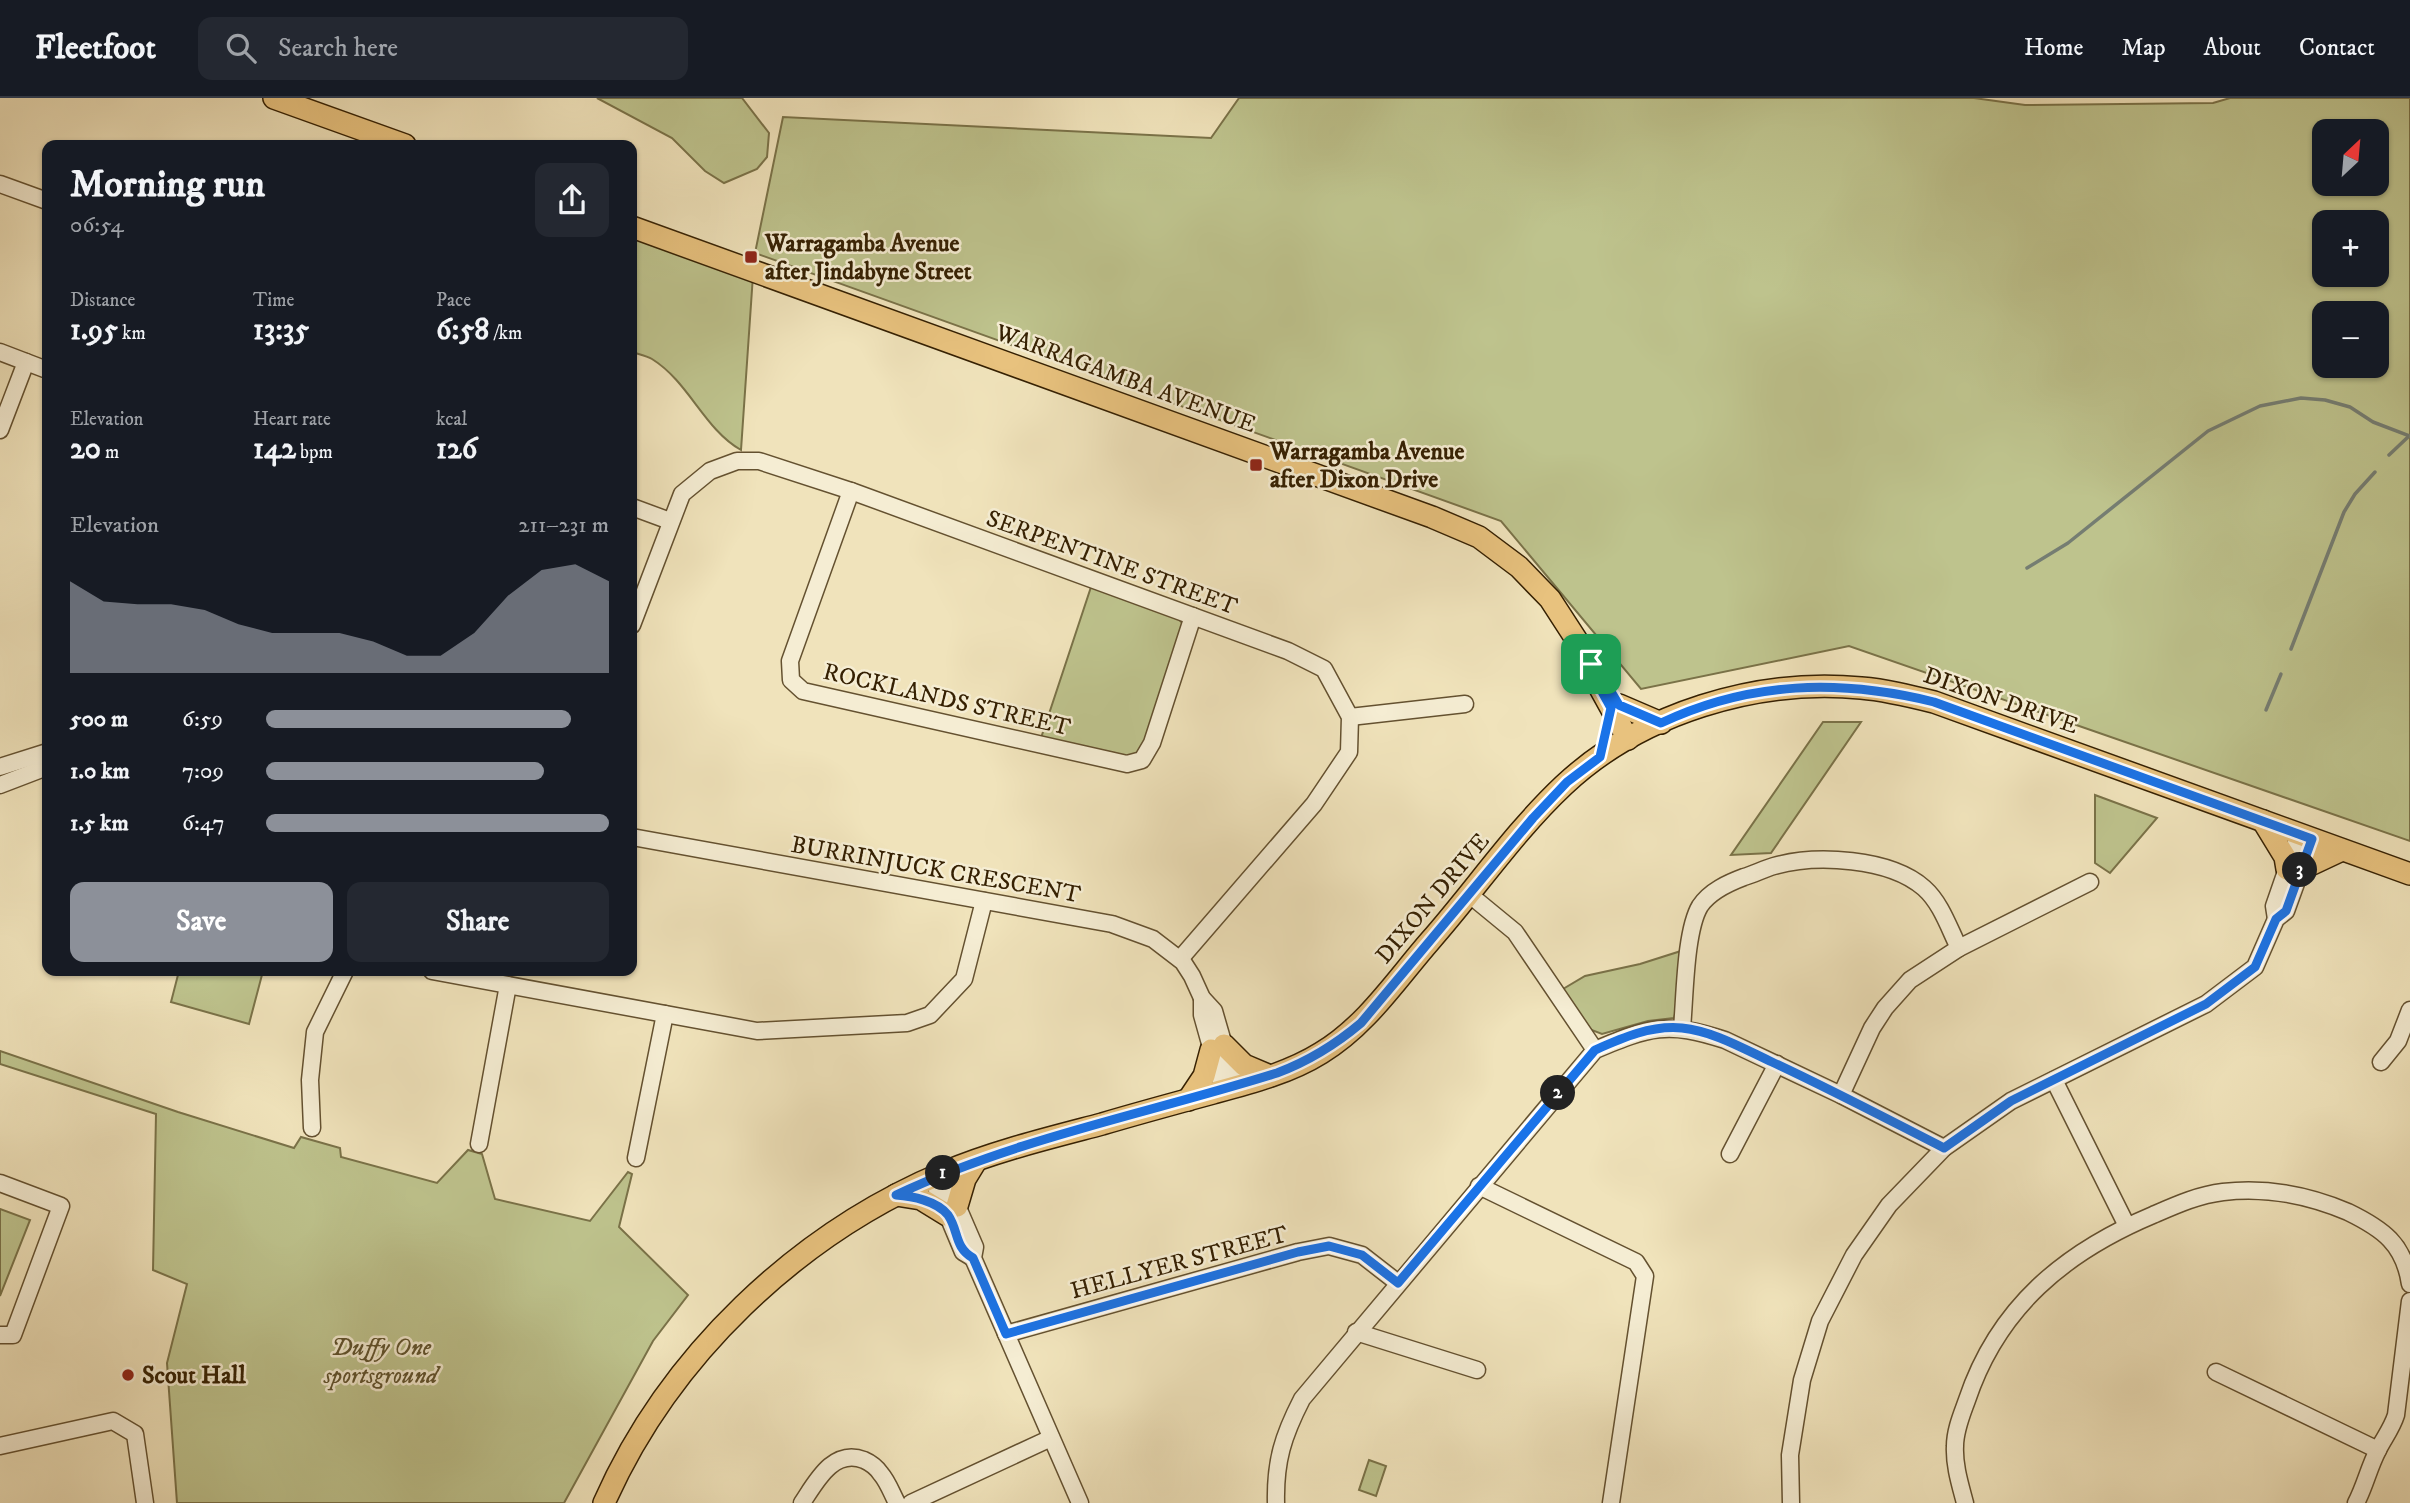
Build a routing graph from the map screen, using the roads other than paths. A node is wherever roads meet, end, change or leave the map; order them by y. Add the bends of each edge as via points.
1 (274, 98) edge
2 (375, 140) edge
3 (0, 184) edge
4 (42, 199) edge
5 (637, 229) edge
6 (0, 352) edge
7 (26, 362) junction
8 (42, 368) edge
9 (0, 430) edge
10 (851, 491) junction
11 (637, 510) edge
12 (670, 521) junction
13 (637, 611) edge
14 (1193, 616) junction
15 (1465, 704) dead end
16 (1615, 707) junction
17 (1350, 717) junction
18 (1661, 723) junction
19 (1632, 737) junction
20 (42, 754) edge
21 (1600, 757) junction
22 (0, 767) edge
23 (42, 768) edge
24 (0, 785) edge
25 (2263, 821) junction
26 (2305, 836) junction
27 (637, 838) edge
28 (2342, 850) junction
29 (2293, 871) junction
30 (2410, 874) edge
31 (2090, 882) dead end
32 (1470, 895) junction
33 (984, 901) junction
34 (1959, 948) junction
35 (1180, 959) junction
36 (343, 976) edge
37 (459, 976) edge
38 (508, 985) junction
39 (2410, 1010) edge
40 (665, 1014) junction
41 (1682, 1028) junction
42 (1218, 1048) junction
43 (1595, 1050) junction
44 (2381, 1062) dead end
45 (1777, 1064) junction
46 (1269, 1076) junction
47 (2054, 1080) junction
48 (1229, 1088) junction
49 (1841, 1095) junction
50 (1188, 1100) junction
51 (312, 1128) dead end
52 (479, 1144) dead end
53 (1944, 1148) junction
54 (1730, 1154) dead end
55 (636, 1158) dead end
56 (976, 1161) junction
57 (937, 1175) junction
58 (0, 1183) edge
59 (1479, 1186) junction
60 (896, 1195) junction
61 (952, 1210) junction
62 (2127, 1226) junction
63 (2410, 1234) edge
64 (2398, 1247) junction
65 (1398, 1283) junction
66 (2410, 1284) edge
67 (2410, 1301) edge
68 (1356, 1332) junction
69 (1006, 1334) junction
70 (0, 1335) edge
71 (2407, 1359) edge
72 (1477, 1370) dead end
73 (2216, 1371) dead end
74 (1052, 1438) junction
75 (0, 1446) edge
76 (2378, 1450) junction
77 (145, 1503) edge
78 (604, 1503) edge
79 (802, 1503) edge
80 (897, 1503) edge
81 (911, 1503) edge
82 (1080, 1503) edge
83 (1276, 1503) edge
84 (1611, 1503) edge
85 (1791, 1503) edge
86 (1965, 1503) edge
87 (2356, 1503) edge

1 - 2 main road via 347,124
3 - 4 street
5 - 16 main road, WARRAGAMBA AVENUE via 1479,537 1519,567 1550,599
6 - 7 street
7 - 8 street
7 - 9 street
10 - 12 street, SERPENTINE STREET via 759,461 737,461 710,471 682,494
10 - 14 street, SERPENTINE STREET
10 - 14 street, ROCKLANDS STREET via 790,661 791,680 803,691 1127,764 1142,760 1152,743
11 - 12 street
12 - 13 street, SERPENTINE STREET
14 - 17 street, SERPENTINE STREET via 1324,668
15 - 17 street
16 - 18 main road
16 - 19 main road, WARRAGAMBA AVENUE
16 - 21 main road
17 - 35 street, SERPENTINE STREET via 1349,752 1314,804
18 - 19 main road, DIXON DRIVE
18 - 25 main road, DIXON DRIVE via 1706,704 1782,689 1889,691 1934,702
19 - 21 main road, DIXON DRIVE
20 - 22 street
21 - 32 main road, DIXON DRIVE via 1541,809
23 - 24 street
25 - 26 main road, DIXON DRIVE
25 - 29 main road
26 - 28 main road, DIXON DRIVE
26 - 29 street
27 - 33 street, BURRINJUCK CRESCENT
28 - 29 main road
28 - 30 main road, DIXON DRIVE
29 - 47 street via 2274,906 2276,919 2255,967 2206,1004
31 - 34 street
32 - 43 street via 1515,932
32 - 46 main road, DIXON DRIVE via 1361,1023 1321,1053
33 - 35 street, BURRINJUCK CRESCENT via 1133,930
33 - 40 street via 964,979 930,1015 907,1023 757,1031
34 - 41 street via 1939,907 1924,888 1907,878 1856,862 1816,860 1776,866 1730,883 1700,906 1692,925
34 - 49 street via 1916,975 1885,1008
35 - 42 street, BURRINJUCK CRESCENT via 1202,998 1202,1015
36 - 51 street via 315,1032
37 - 38 street
38 - 40 street
38 - 52 street
39 - 44 street via 2398,1041
40 - 55 street
41 - 43 street via 1634,1033
41 - 45 street via 1725,1040
42 - 46 main road
42 - 48 street, BURRINJUCK CRESCENT
42 - 50 main road
43 - 59 street
45 - 49 street
45 - 54 street
46 - 48 main road, DIXON DRIVE
47 - 53 street via 2011,1101
47 - 62 street
48 - 50 main road, DIXON DRIVE
49 - 53 street
50 - 56 main road, DIXON DRIVE
53 - 85 street via 1889,1205 1854,1255 1820,1321 1802,1380 1790,1455
56 - 57 main road, DIXON DRIVE
56 - 61 main road
57 - 60 main road, DIXON DRIVE
57 - 61 street
58 - 70 street via 61,1206 13,1335
59 - 65 street
59 - 84 street via 1636,1262 1645,1276
60 - 61 main road
60 - 78 main road, DIXON DRIVE via 807,1251 715,1335 651,1416
61 - 69 street via 963,1252 973,1258
62 - 64 street via 2195,1198 2265,1191 2329,1204 2380,1230
62 - 86 street via 2079,1253 2043,1281 1989,1348 1972,1384 1954,1445
63 - 64 street
64 - 66 street
65 - 68 street
65 - 69 street, HELLYER STREET via 1362,1255 1329,1246
67 - 71 street
68 - 72 street
68 - 83 street via 1302,1399 1289,1424 1279,1452
69 - 74 street
71 - 76 street via 2396,1415
73 - 76 street
74 - 81 street
74 - 82 street
75 - 77 street via 113,1421 135,1434
76 - 87 street
79 - 80 street via 824,1470 852,1458 875,1466

